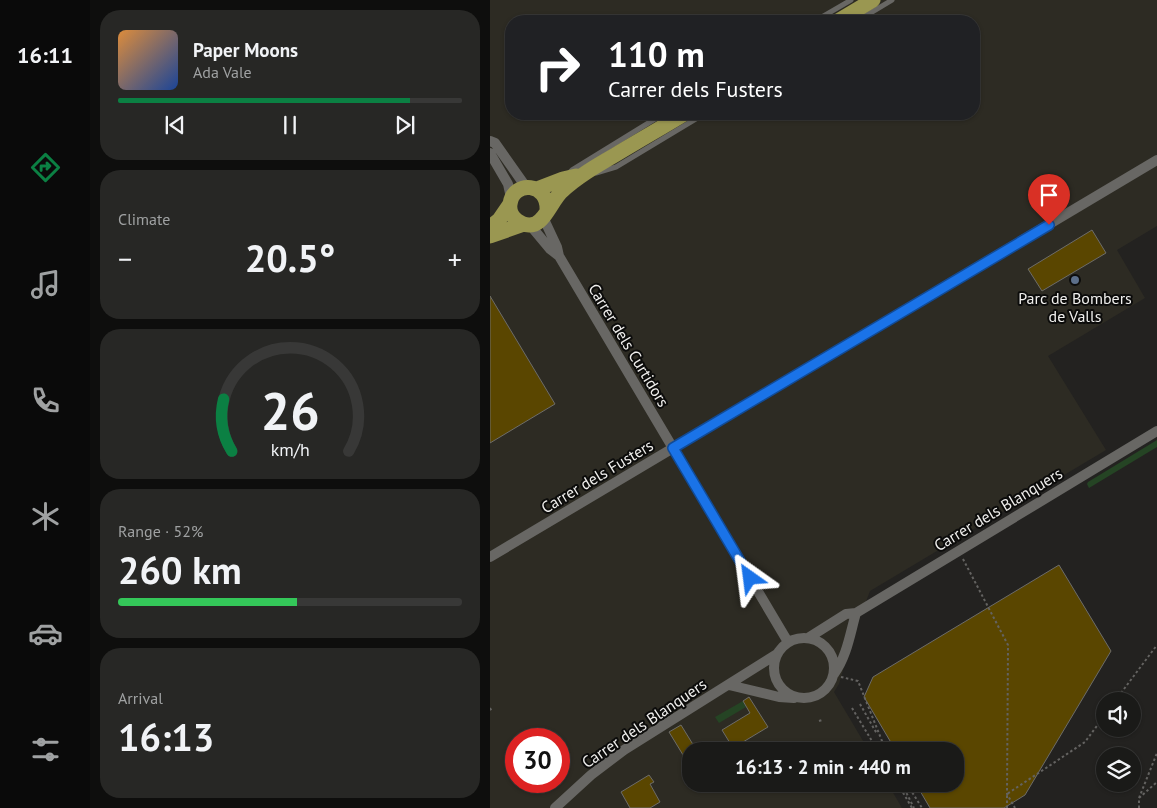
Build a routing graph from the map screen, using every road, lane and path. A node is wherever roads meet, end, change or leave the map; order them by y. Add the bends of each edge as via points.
1 (851, 0) edge
2 (873, 0) edge
3 (892, 0) edge
4 (825, 15) edge
5 (848, 15) edge
6 (867, 15) edge
7 (653, 120) edge
8 (674, 120) edge
9 (694, 120) edge
10 (490, 141) edge
11 (490, 153) edge
12 (1155, 166) edge
13 (574, 177) junction
14 (532, 188) junction
15 (510, 201) junction
16 (545, 214) junction
17 (527, 225) junction
18 (491, 234) edge
19 (559, 256) junction
20 (1157, 431) edge
21 (673, 448) junction
22 (958, 550) junction
23 (490, 557) edge
24 (856, 613) junction
25 (808, 638) junction
26 (788, 642) junction
27 (1157, 645) edge
28 (777, 654) junction
29 (834, 675) junction
30 (729, 685) junction
31 (1122, 692) edge
32 (800, 698) junction
33 (860, 704) dead end
34 (490, 708) edge
35 (852, 708) dead end
36 (492, 712) dead end
37 (1096, 727) edge
38 (873, 742) edge
39 (882, 742) edge
40 (883, 742) edge
41 (1157, 753) edge
42 (1157, 782) edge
43 (903, 792) edge
44 (906, 792) edge
45 (912, 792) edge
46 (1008, 794) junction
47 (1139, 798) junction
48 (555, 808) edge
49 (913, 808) edge
50 (922, 808) edge
51 (1008, 808) edge
52 (1015, 808) edge
53 (1139, 808) edge

1 - 4 lane
2 - 5 main road
3 - 6 lane
7 - 13 lane via 572,170
8 - 13 main road
9 - 13 lane via 616,168
10 - 14 street
11 - 15 street via 508,184
12 - 21 street, Carrer dels Fusters
13 - 14 main road
13 - 16 main road
14 - 15 main road via 520,189
14 - 16 main road via 545,197
15 - 17 main road via 514,218
15 - 18 main road
16 - 17 main road via 535,224
16 - 19 street, Carrer dels Curtidors
17 - 18 main road
17 - 19 street, Carrer dels Curtidors
19 - 21 street, Carrer dels Curtidors
20 - 22 street, Carrer dels Blanquers
21 - 23 street, Carrer dels Fusters
21 - 26 street, Carrer dels Curtidors
22 - 24 street, Carrer dels Blanquers
22 - 46 path via 1008,645
24 - 25 street, Carrer dels Blanquers via 846,614
24 - 29 street via 844,657
25 - 26 street
25 - 29 street via 823,645 830,653
26 - 28 street
27 - 31 path
28 - 30 street, Carrer dels Blanquers
28 - 32 street via 774,665 777,682 789,695
29 - 32 street via 822,693 812,698
29 - 40 path via 858,681
30 - 32 street, Carrer dels Blanquers via 779,697
30 - 48 street, Carrer dels Blanquers via 624,750 590,775
33 - 39 path
34 - 36 path
35 - 38 path
37 - 46 path via 1085,742
41 - 47 path
42 - 47 path
43 - 49 path
44 - 49 path
45 - 50 path
46 - 51 path
46 - 52 path
47 - 53 path

